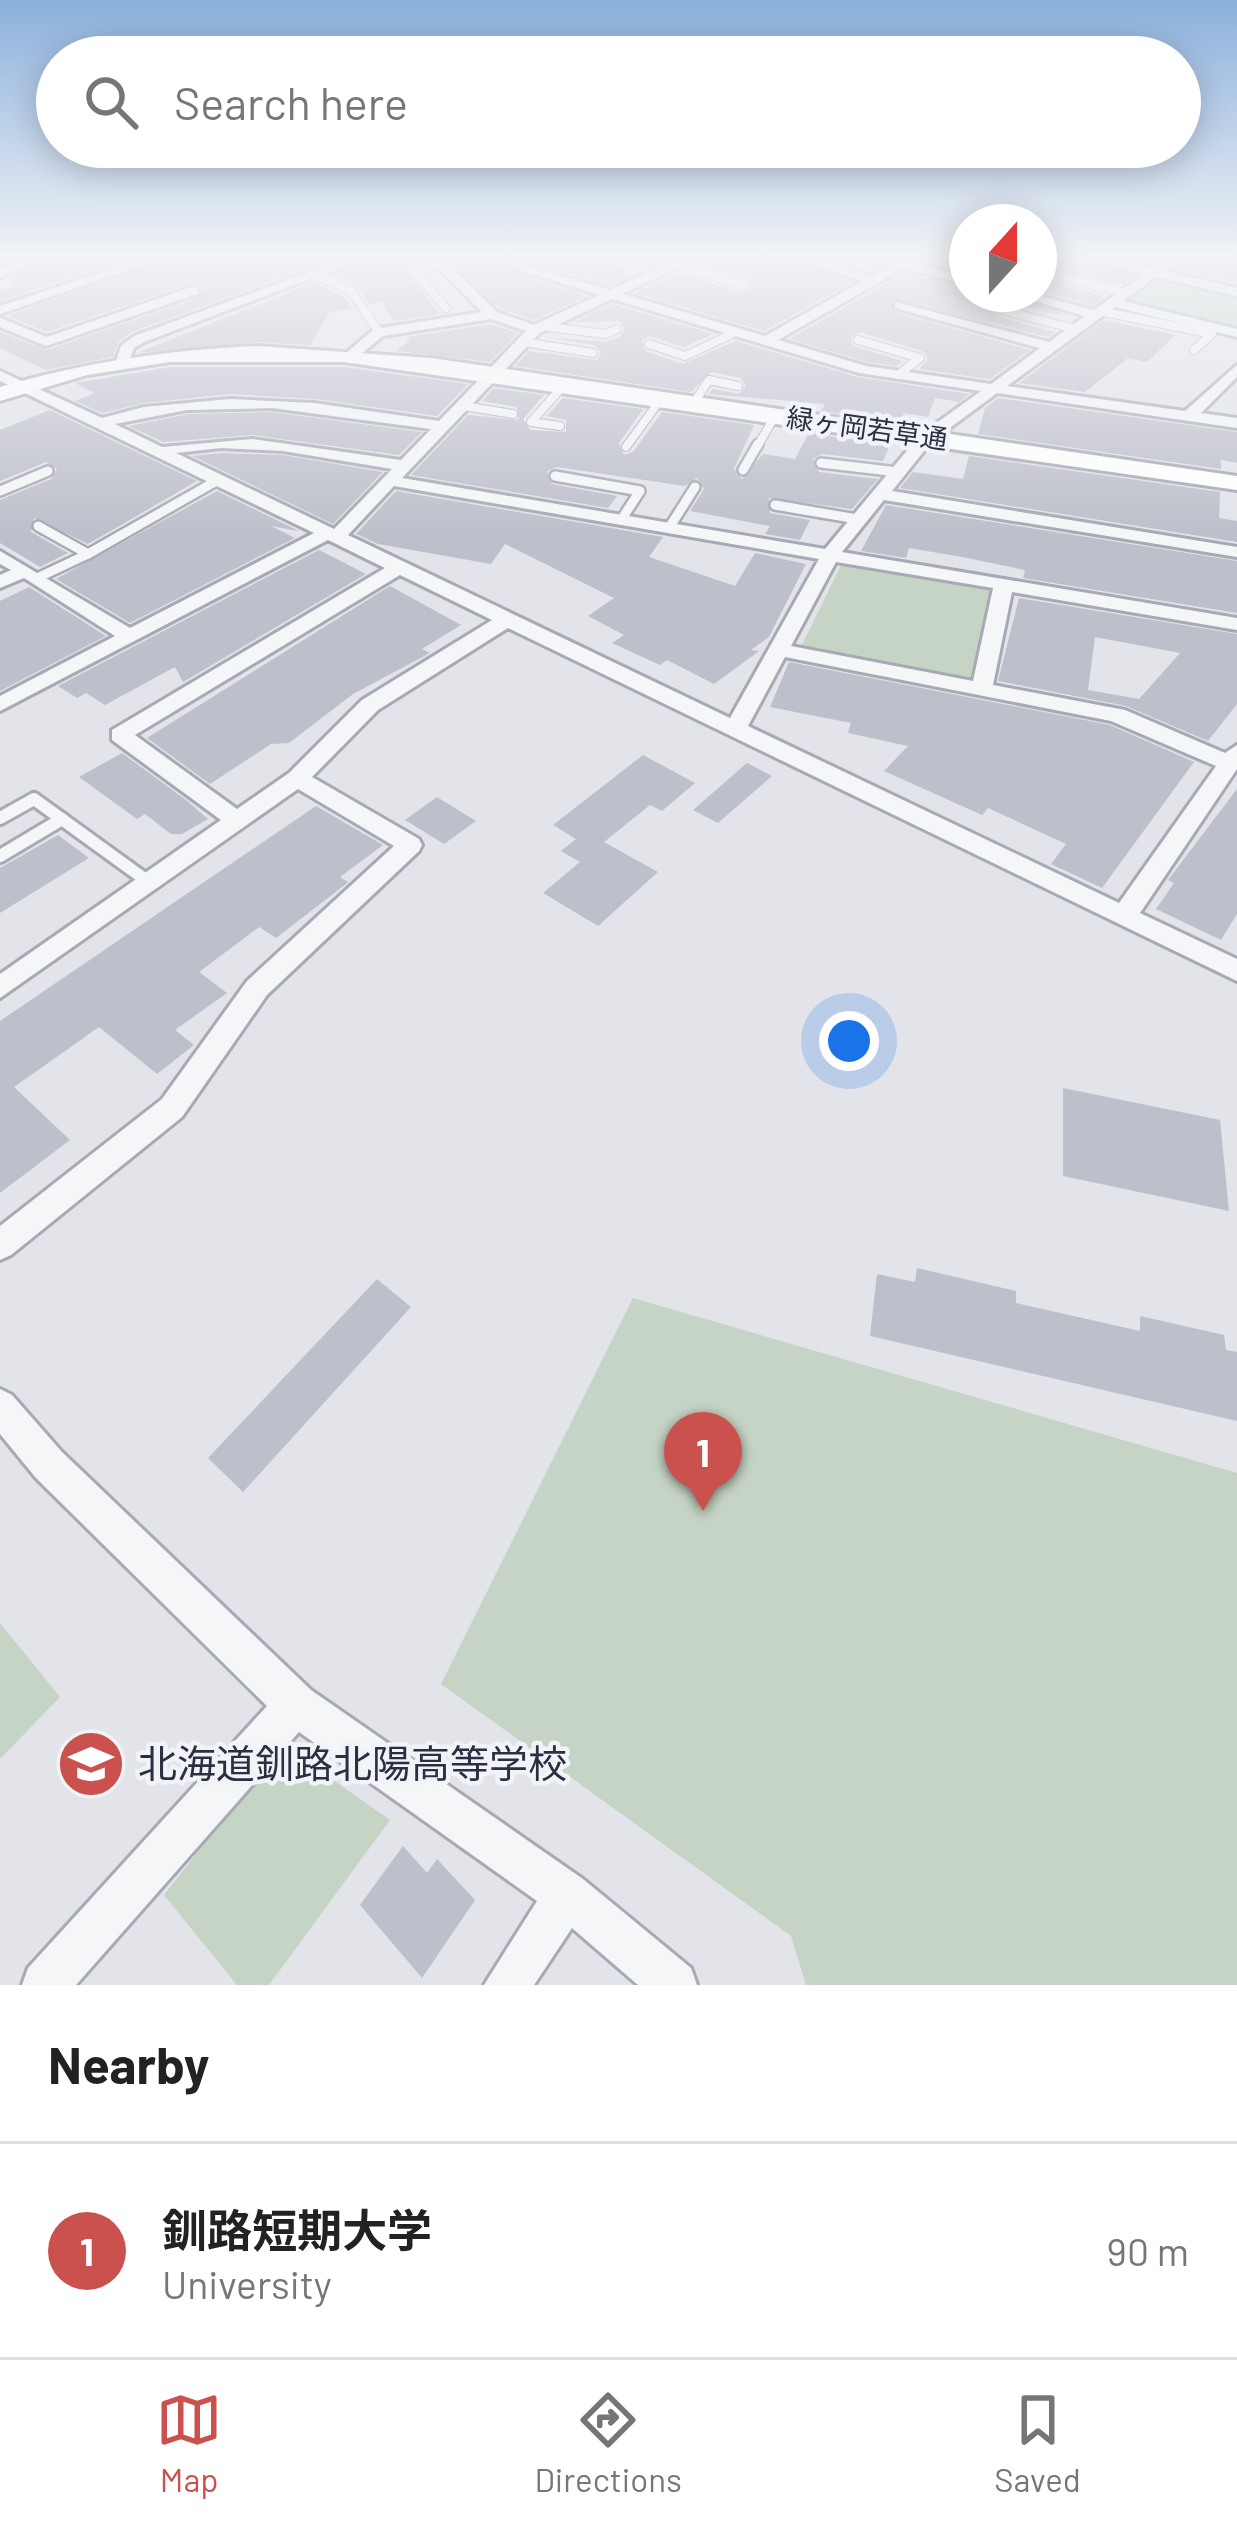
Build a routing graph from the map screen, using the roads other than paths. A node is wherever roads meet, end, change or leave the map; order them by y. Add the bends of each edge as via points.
1 (127, 349) edge
2 (359, 349) edge
3 (518, 349) edge
4 (581, 349) edge
5 (663, 349) edge
6 (701, 349) edge
7 (787, 349) edge
8 (888, 349) edge
9 (1049, 349) edge
10 (593, 353) dead end
11 (351, 355) junction
12 (122, 364) junction
13 (1237, 370) edge
14 (0, 375) edge
15 (494, 375) junction
16 (898, 375) junction
17 (564, 385) junction
18 (738, 386) dead end
19 (11, 390) edge
20 (989, 390) junction
21 (662, 399) junction
22 (693, 404) junction
23 (464, 406) junction
24 (513, 414) dead end
25 (775, 416) junction
26 (1188, 416) junction
27 (100, 423) junction
28 (1237, 423) edge
29 (445, 426) junction
30 (560, 426) dead end
31 (926, 438) junction
32 (626, 447) dead end
33 (160, 452) junction
34 (821, 463) dead end
35 (743, 470) dead end
36 (48, 471) dead end
37 (898, 472) junction
38 (399, 474) junction
39 (555, 476) dead end
40 (218, 480) junction
41 (1237, 483) edge
42 (695, 488) dead end
43 (0, 491) edge
44 (881, 494) junction
45 (775, 506) dead end
46 (857, 519) junction
47 (621, 520) junction
48 (38, 526) dead end
49 (670, 528) junction
50 (332, 535) junction
51 (1237, 552) edge
52 (88, 554) junction
53 (830, 555) junction
54 (0, 556) edge
55 (400, 567) junction
56 (31, 574) junction
57 (0, 582) edge
58 (1004, 583) junction
59 (508, 620) junction
60 (1237, 625) edge
61 (128, 636) junction
62 (776, 649) junction
63 (982, 687) junction
64 (0, 704) edge
65 (735, 729) junction
66 (1233, 757) edge
67 (297, 778) junction
68 (0, 818) edge
69 (62, 820) junction
70 (238, 821) junction
71 (0, 856) edge
72 (150, 883) junction
73 (1124, 916) junction
74 (1237, 971) edge
75 (0, 988) edge
76 (0, 1244) edge
77 (0, 1407) edge
78 (296, 1705) junction
79 (567, 1895) junction
80 (45, 1985) edge
81 (507, 1985) edge
82 (674, 1985) edge

1 - 12 street
2 - 11 street
3 - 15 street
4 - 10 lane
5 - 6 lane via 685,356
7 - 16 street
8 - 16 lane via 920,358
9 - 20 street
11 - 12 street, 緑ヶ岡若草通 via 236,351
11 - 15 street, 緑ヶ岡若草通
12 - 19 street, 緑ヶ岡若草通
13 - 26 street
14 - 19 street
15 - 17 street, 緑ヶ岡若草通
15 - 23 street
16 - 20 street
17 - 21 street, 緑ヶ岡若草通
17 - 30 lane via 531,422
18 - 22 lane via 709,380
19 - 27 street
20 - 26 street
20 - 31 street
21 - 22 street, 緑ヶ岡若草通
21 - 32 lane
22 - 25 street, 緑ヶ岡若草通
23 - 24 lane
23 - 29 street
25 - 31 street, 緑ヶ岡若草通
25 - 35 lane
26 - 28 street
27 - 29 street via 176,403 252,399
27 - 33 street
29 - 38 street
31 - 37 street
31 - 41 street, 緑ヶ岡若草通
33 - 38 street via 246,444
33 - 40 street
34 - 37 lane
36 - 43 lane
37 - 44 street
38 - 47 street
38 - 50 street
39 - 47 lane via 640,490
40 - 50 street
40 - 52 lane
42 - 49 lane
44 - 46 street
44 - 51 street
45 - 46 lane
46 - 53 street
47 - 49 street
48 - 52 lane
49 - 53 street
50 - 55 street
50 - 61 street
52 - 56 lane
53 - 58 street
53 - 62 street
54 - 56 street
55 - 59 street
55 - 70 street via 120,735
56 - 57 street
56 - 61 street
58 - 60 street
58 - 63 street
59 - 65 street
59 - 67 street via 370,705
61 - 64 street
62 - 63 street
62 - 65 street
63 - 66 street via 1117,715
65 - 73 street
66 - 73 street
67 - 70 street
67 - 76 street via 410,845 256,988 172,1108
68 - 69 lane via 34,799
69 - 71 lane
69 - 72 lane
70 - 72 street
72 - 75 street
73 - 74 street
77 - 78 street via 49,1465
78 - 79 street
78 - 80 street
79 - 81 street
79 - 82 street

